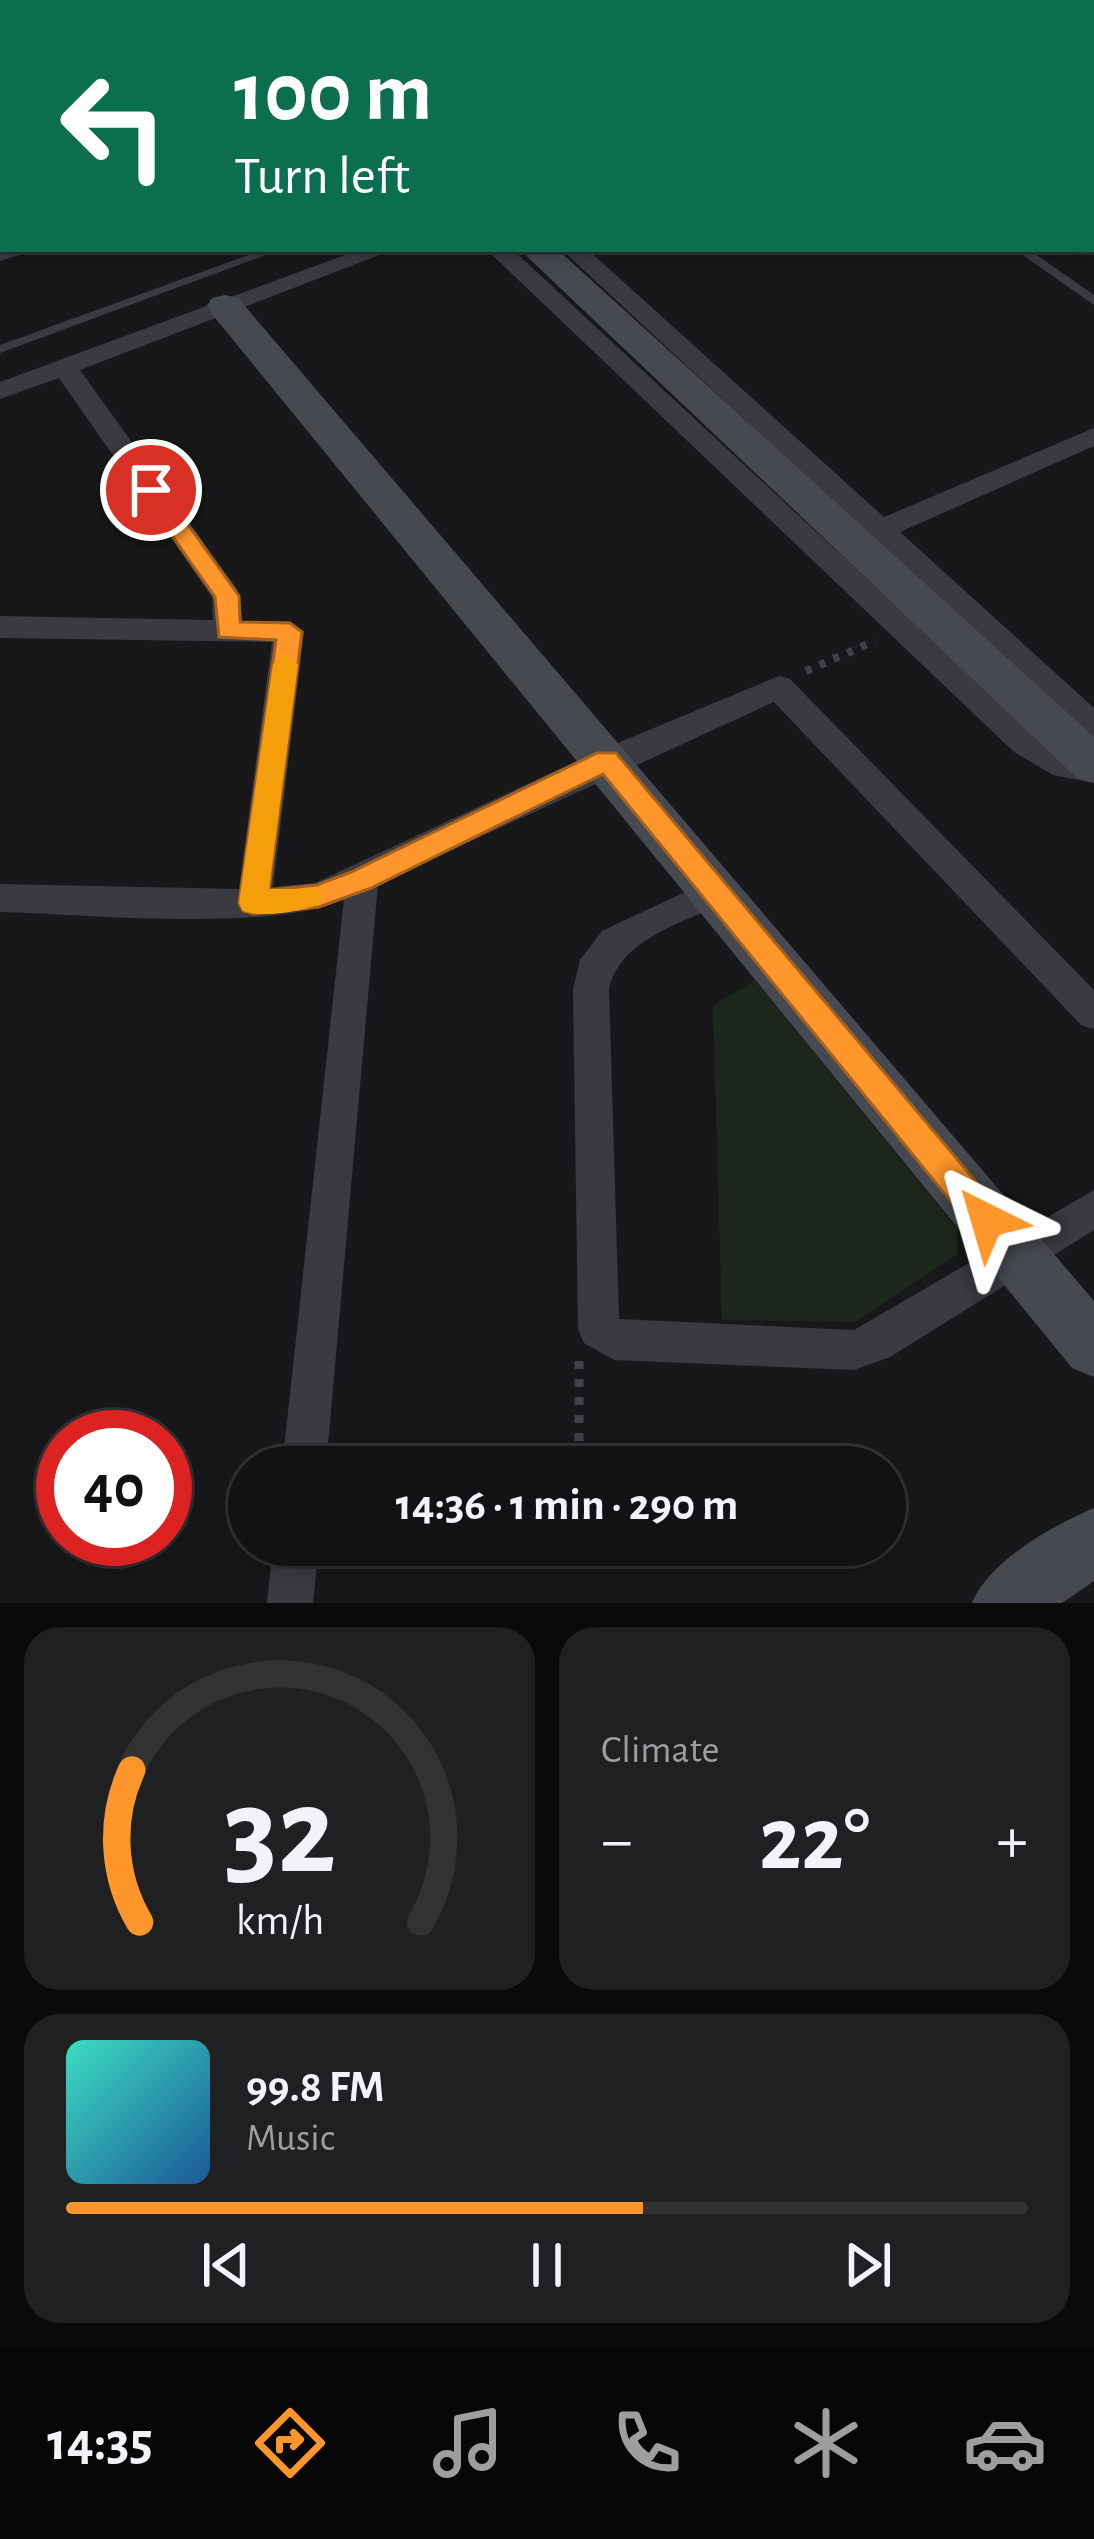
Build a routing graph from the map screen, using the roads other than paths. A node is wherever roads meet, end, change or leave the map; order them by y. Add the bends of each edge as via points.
1 (268, 252) edge
2 (375, 252) edge
3 (501, 252) edge
4 (539, 252) edge
5 (576, 252) edge
6 (1024, 252) edge
7 (1094, 302) edge
8 (225, 306) junction
9 (0, 349) edge
10 (64, 367) junction
11 (0, 391) edge
12 (1094, 436) edge
13 (882, 529) junction
14 (0, 627) edge
15 (228, 631) junction
16 (1094, 726) edge
17 (607, 760) junction
18 (1094, 768) edge
19 (361, 880) junction
20 (715, 892) junction
21 (0, 898) edge
22 (254, 903) junction
23 (1094, 1014) edge
24 (1094, 1208) edge
25 (1017, 1257) junction
26 (1094, 1347) edge
27 (306, 1446) edge
28 (1094, 1541) edge
29 (294, 1566) edge
30 (290, 1603) edge
31 (1005, 1603) edge

1 - 9 lane
2 - 8 street
3 - 18 street via 1024,744 1064,766
4 - 18 street
5 - 13 street
6 - 7 lane
8 - 10 street
8 - 17 street
10 - 11 street
10 - 15 street via 227,596
12 - 13 street
13 - 16 street
14 - 15 street
15 - 22 street via 290,632
17 - 19 street
17 - 20 street
17 - 23 street via 779,687
19 - 22 street via 319,896
19 - 27 street
20 - 25 street
20 - 25 street via 614,941 598,960 591,989 599,1329 614,1340 854,1350
21 - 22 street
24 - 25 street
25 - 26 street
28 - 31 street
29 - 30 street

